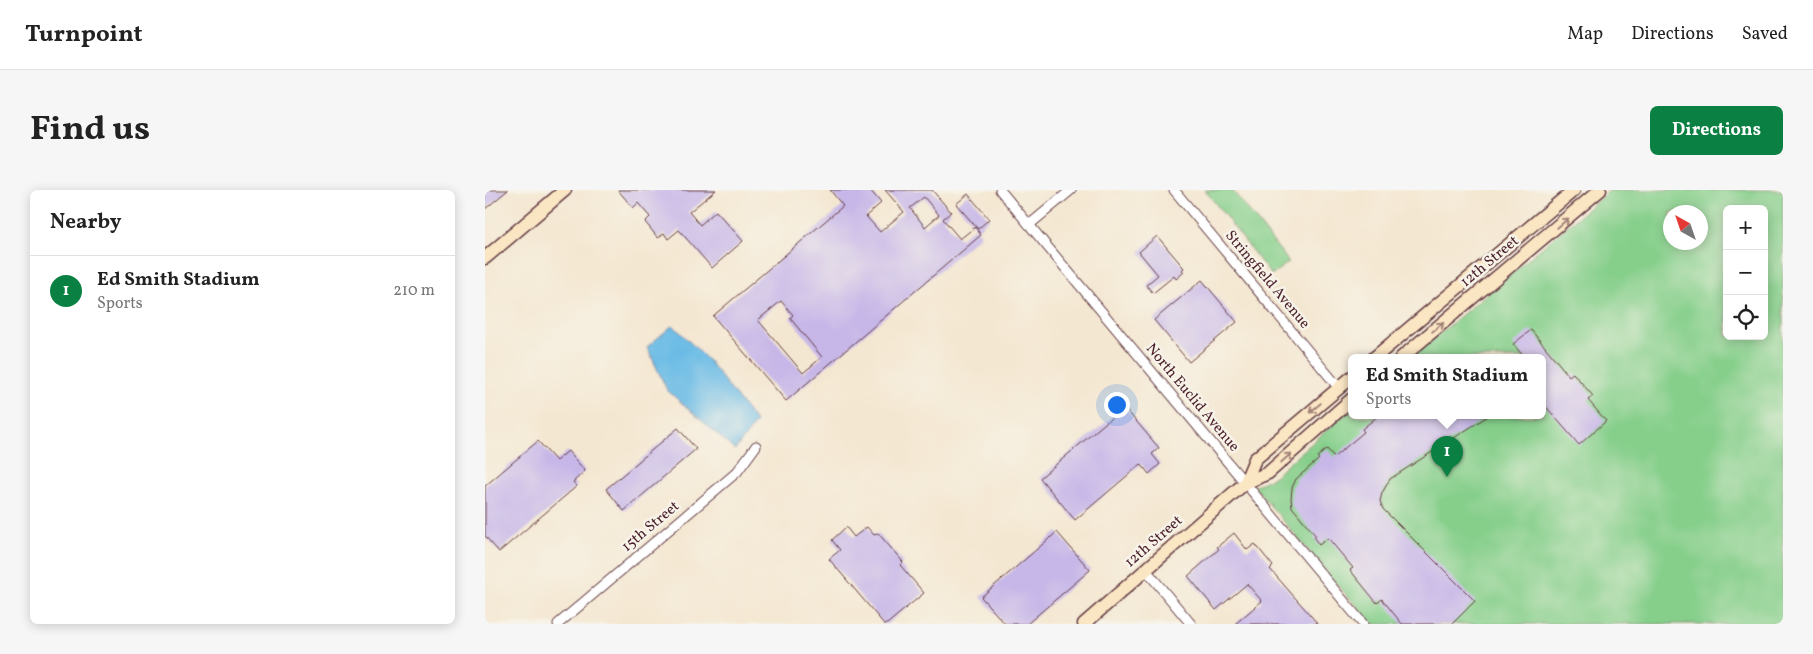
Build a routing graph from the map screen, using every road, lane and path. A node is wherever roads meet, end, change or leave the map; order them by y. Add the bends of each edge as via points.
1 (565, 190) edge
2 (1000, 190) edge
3 (1071, 190) edge
4 (1174, 190) edge
5 (1574, 190) edge
6 (1600, 190) edge
7 (1029, 225) junction
8 (485, 258) edge
9 (1379, 354) edge
10 (1406, 354) edge
11 (1348, 380) edge
12 (1339, 388) junction
13 (1348, 403) edge
14 (756, 446) dead end
15 (1245, 483) junction
16 (1146, 570) junction
17 (558, 624) edge
18 (1084, 624) edge
19 (1191, 624) edge
20 (1363, 624) edge

1 - 8 street
2 - 7 street, North Euclid Avenue
3 - 7 street
4 - 12 street, Stringfield Avenue
5 - 9 street, 12th Street
10 -> 6 street, 12th Street
7 - 15 street, North Euclid Avenue
11 - 12 street, 12th Street
12 -> 15 street, 12th Street via 1255,459
15 -> 13 street, 12th Street via 1268,473
14 - 17 street, 15th Street via 737,472
15 - 16 street, 12th Street
15 - 20 street, North Euclid Avenue
16 - 18 street, 12th Street
16 - 19 street

